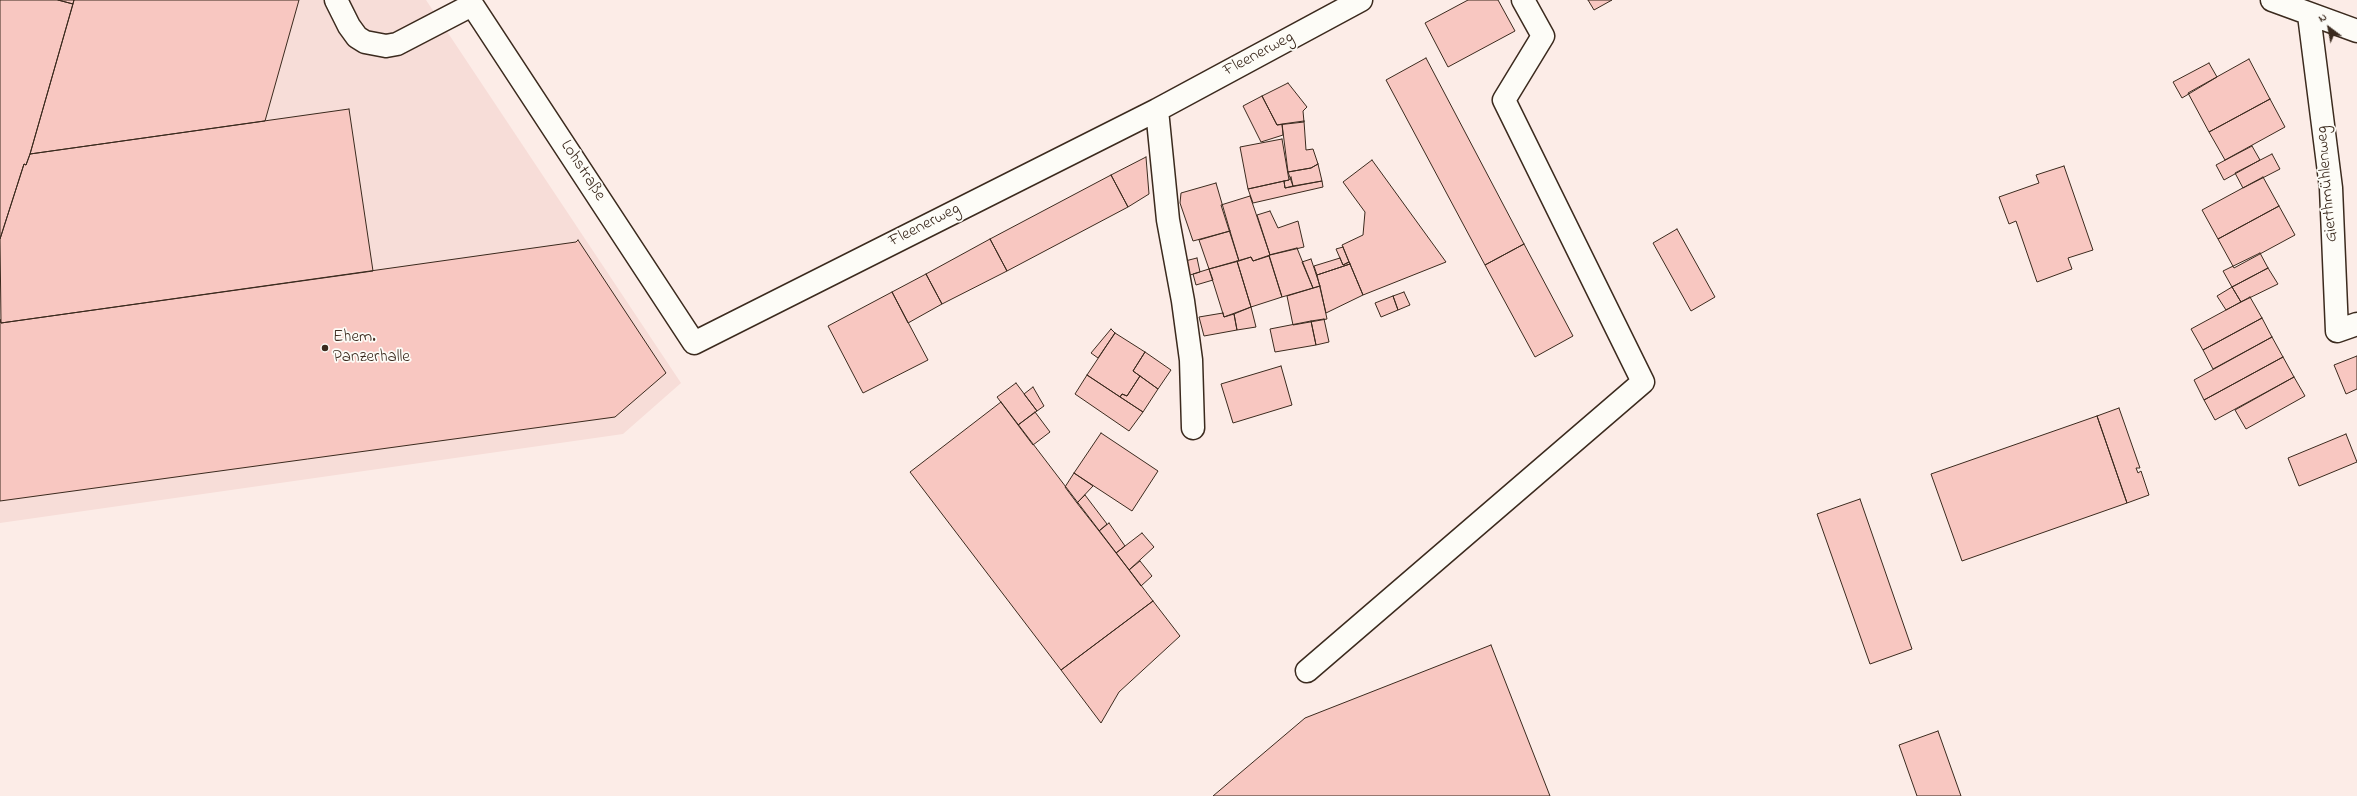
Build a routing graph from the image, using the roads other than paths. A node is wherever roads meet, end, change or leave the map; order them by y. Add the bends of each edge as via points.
1 (336, 0) edge
2 (1361, 0) edge
3 (1523, 0) edge
4 (2272, 0) edge
5 (471, 2) edge
6 (2309, 15) junction
7 (2357, 31) edge
8 (1157, 110) junction
9 (2357, 324) edge
10 (694, 343) joint
11 (1193, 428) dead end
12 (1307, 671) dead end

1 - 5 street via 357,37 365,42 386,46 397,44
2 - 8 street, Fleenerweg
3 - 12 street via 1543,36 1504,100 1643,382
4 - 6 street
5 - 10 street, Lohstraße
6 - 7 street
6 - 9 street, Gierthmühlenweg via 2331,188 2337,331
8 - 10 street, Fleenerweg
8 - 11 street via 1168,220 1184,301 1191,360

